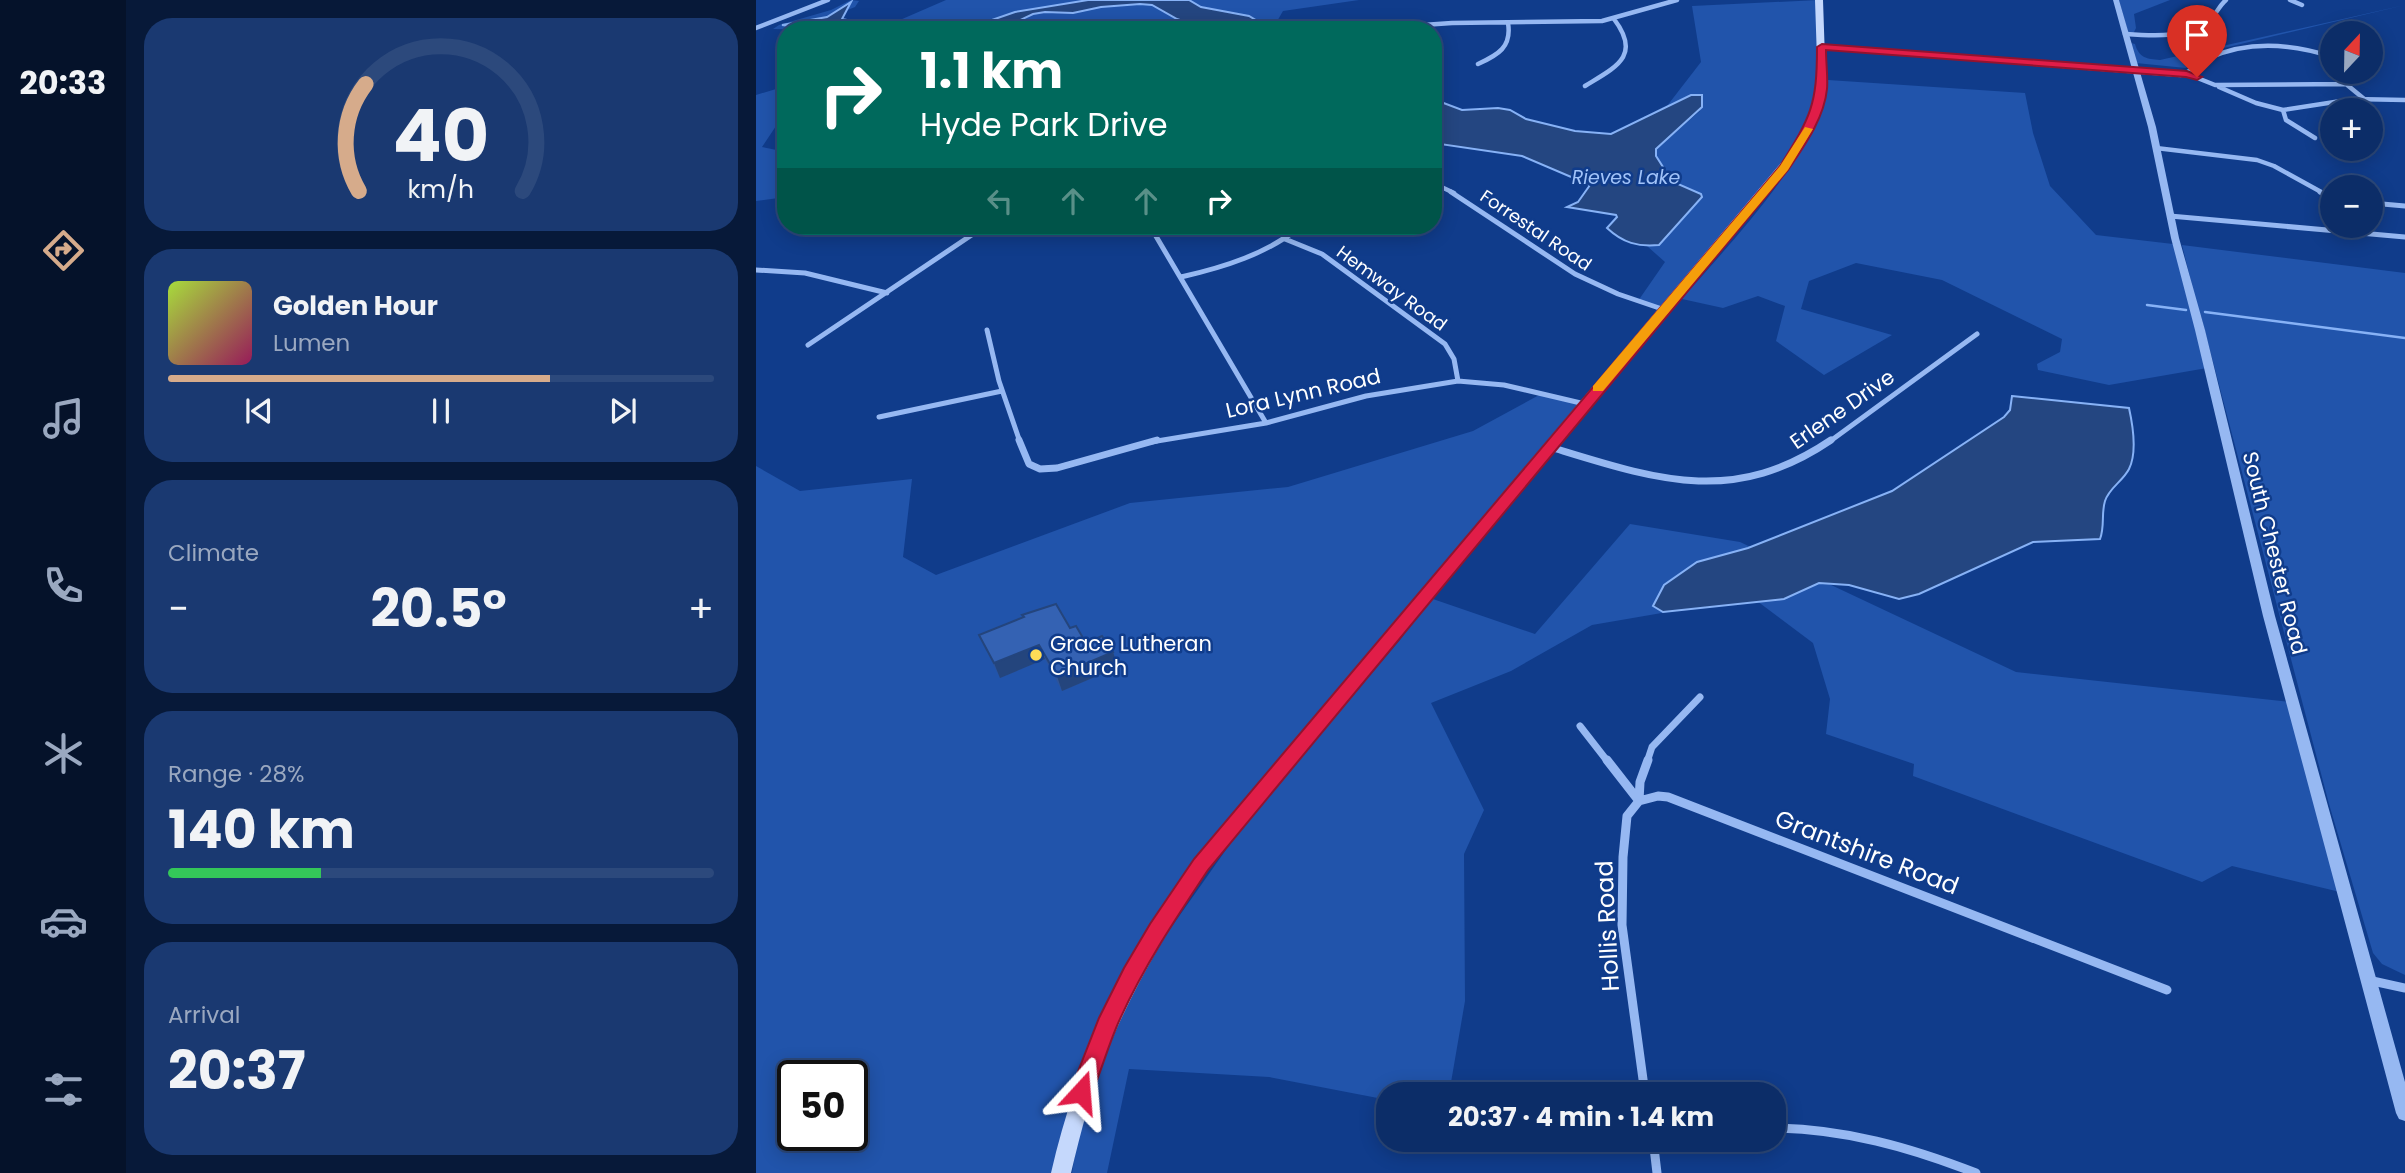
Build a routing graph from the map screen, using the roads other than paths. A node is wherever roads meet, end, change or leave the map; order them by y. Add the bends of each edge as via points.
1 (828, 0) edge
2 (1677, 0) edge
3 (1819, 0) edge
4 (2116, 0) edge
5 (2226, 0) edge
6 (2290, 0) edge
7 (2302, 5) dead end
8 (1614, 19) junction
9 (1508, 23) junction
10 (1442, 26) edge
11 (756, 28) edge
12 (2125, 34) junction
13 (1822, 47) junction
14 (2320, 52) edge
15 (1478, 64) dead end
16 (2134, 70) junction
17 (2187, 74) junction
18 (2346, 84) joint
19 (2215, 85) junction
20 (1585, 86) dead end
21 (2362, 98) edge
22 (2383, 99) edge
23 (2405, 100) edge
24 (2320, 105) edge
25 (2283, 110) junction
26 (2315, 138) dead end
27 (2156, 148) junction
28 (1442, 188) edge
29 (2320, 190) edge
30 (2383, 204) edge
31 (2405, 206) edge
32 (2170, 216) junction
33 (971, 235) edge
34 (1155, 235) edge
35 (1290, 235) edge
36 (2405, 237) edge
37 (1285, 239) junction
38 (756, 270) edge
39 (1181, 277) junction
40 (887, 293) junction
41 (1665, 310) junction
42 (987, 330) dead end
43 (1976, 334) dead end
44 (808, 345) dead end
45 (1458, 381) junction
46 (1002, 391) junction
47 (1585, 404) junction
48 (879, 417) dead end
49 (1266, 423) junction
50 (1550, 447) junction
51 (1700, 697) dead end
52 (1580, 726) dead end
53 (1639, 801) junction
54 (2367, 980) junction
55 (2405, 988) edge
56 (2167, 990) dead end
57 (1643, 1082) edge
58 (2405, 1113) edge
59 (1786, 1129) edge
60 (1654, 1152) edge
61 (1061, 1173) edge
62 (1657, 1173) edge
63 (1976, 1173) edge

1 - 11 street
2 - 8 street
3 - 13 main road
4 - 12 street, South Chester Road
5 - 12 street via 2212,19 2190,30
6 - 7 street
8 - 9 street
8 - 20 street via 1628,38 1628,51
9 - 10 street
9 - 15 street via 1508,46
12 - 16 street, South Chester Road
13 - 16 street
13 - 41 main road via 1818,106 1795,152
14 - 17 street via 2303,46 2254,45 2204,61
16 - 17 street
16 - 27 street, South Chester Road
17 - 19 street
18 - 19 street
18 - 21 street
19 - 25 street
22 - 23 street
24 - 25 street
25 - 26 street via 2286,120
27 - 29 street via 2256,160
27 - 32 street, South Chester Road
28 - 41 street, Forrestal Road via 1488,213 1590,283
30 - 31 street
32 - 36 street
32 - 54 street, South Chester Road via 2269,616
33 - 40 street
34 - 39 street
35 - 37 street
37 - 39 street via 1230,264
37 - 45 street, Hemway Road via 1330,259 1445,344 1454,359
38 - 40 street via 817,276
39 - 49 street
40 - 44 street
41 - 47 main road
42 - 46 street
43 - 50 street, Erlene Drive via 1820,450 1767,474 1716,481 1672,480
45 - 47 street, Lora Lynn Road via 1504,385
45 - 49 street, Lora Lynn Road via 1390,390
46 - 48 street
46 - 49 street, Lora Lynn Road via 1032,466 1040,469 1164,438
47 - 50 main road
50 - 61 main road via 1201,864 1157,930 1110,1018 1087,1073
51 - 53 street, Hollis Road via 1652,747 1642,773
52 - 53 street
53 - 56 street, Grantshire Road via 1668,797
53 - 57 street, Hollis Road via 1627,816 1622,925
54 - 55 street
54 - 58 street, South Chester Road
59 - 63 street via 1872,1136
60 - 62 street

